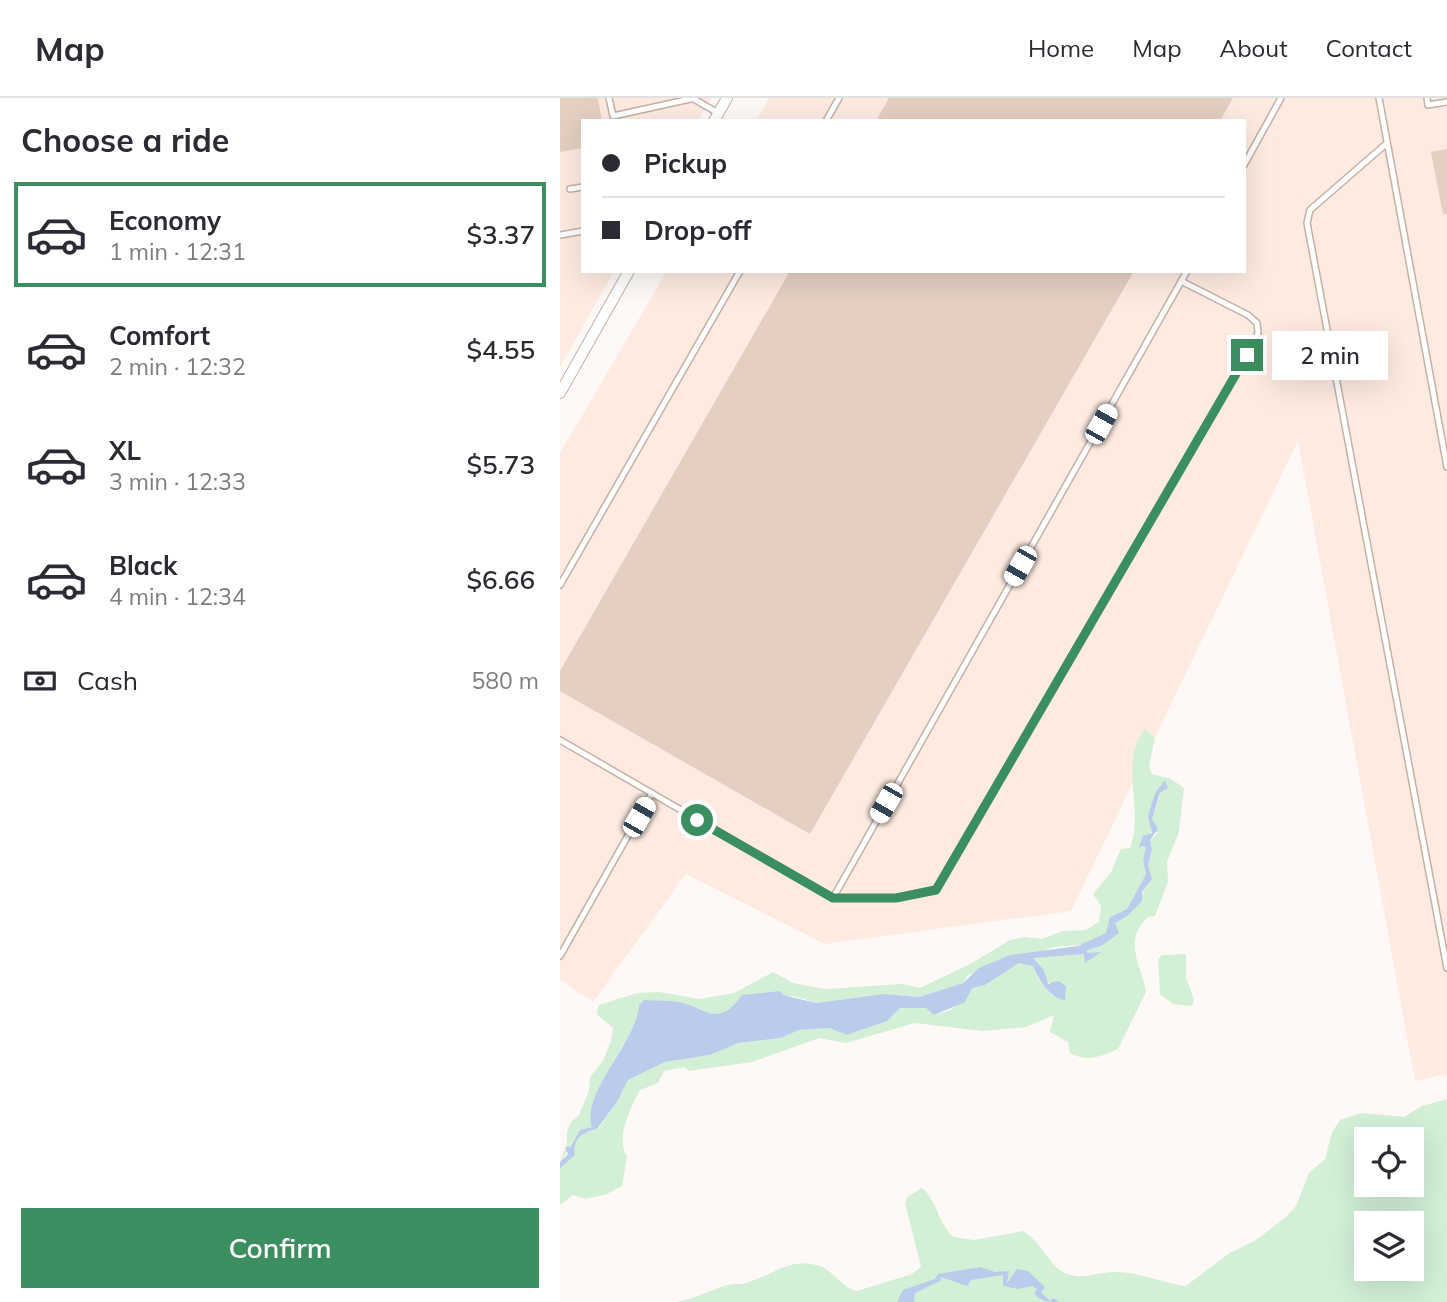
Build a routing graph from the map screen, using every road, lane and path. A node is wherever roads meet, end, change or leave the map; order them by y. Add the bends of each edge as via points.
1 (609, 98) edge
2 (727, 98) edge
3 (839, 98) edge
4 (1281, 98) edge
5 (1378, 98) edge
6 (1427, 98) edge
7 (695, 99) edge
8 (1447, 102) edge
9 (638, 111) junction
10 (716, 117) edge
11 (638, 119) edge
12 (827, 119) edge
13 (1386, 144) junction
14 (1246, 161) edge
15 (581, 187) edge
16 (569, 190) dead end
17 (581, 231) edge
18 (560, 235) edge
19 (628, 273) edge
20 (739, 273) edge
21 (1186, 273) edge
22 (1181, 281) junction
23 (560, 393) edge
24 (1447, 467) edge
25 (560, 585) edge
26 (560, 740) edge
27 (652, 793) junction
28 (833, 898) junction
29 (560, 956) edge
30 (1447, 968) edge

1 - 9 lane via 613,116
2 - 10 street
3 - 12 lane
4 - 14 lane
5 - 13 lane
6 - 8 lane via 1428,105
7 - 9 lane
7 - 10 lane
9 - 11 lane
13 - 24 lane
13 - 30 lane via 1310,210 1307,223
15 - 16 lane
17 - 18 lane
19 - 23 street
20 - 25 lane
21 - 22 lane
22 - 28 lane
22 - 28 lane via 1257,323 1258,333 1247,355 936,890 896,898
26 - 27 lane
27 - 28 lane
27 - 29 lane

